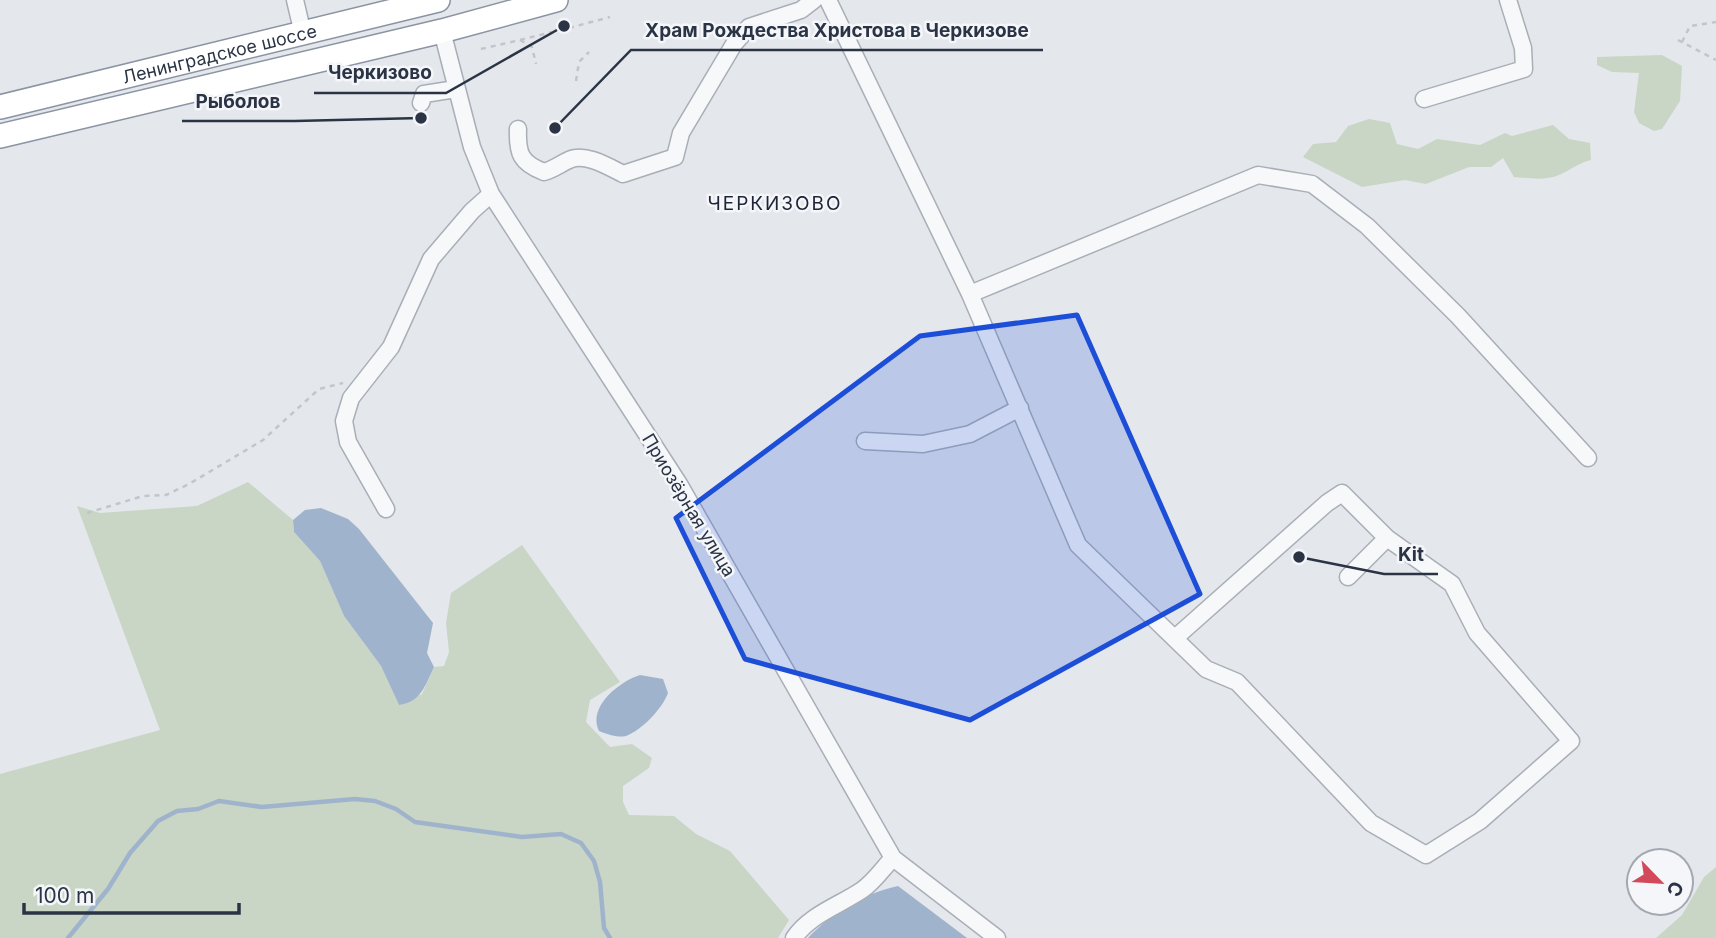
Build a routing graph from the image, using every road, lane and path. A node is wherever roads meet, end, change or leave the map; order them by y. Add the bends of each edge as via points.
1 (295, 0) edge
2 (438, 0) edge
3 (556, 0) edge
4 (814, 0) edge
5 (828, 0) edge
6 (1508, 0) edge
7 (610, 18) dead end
8 (1716, 22) edge
9 (569, 28) dead end
10 (442, 31) junction
11 (552, 32) dead end
12 (303, 34) junction
13 (520, 40) junction
14 (481, 49) dead end
15 (589, 52) dead end
16 (1716, 60) edge
17 (536, 64) dead end
18 (576, 81) dead end
19 (456, 89) junction
20 (1424, 99) dead end
21 (421, 103) dead end
22 (0, 107) edge
23 (518, 129) dead end
24 (0, 136) edge
25 (491, 194) junction
26 (970, 294) junction
27 (367, 377) junction
28 (1020, 408) junction
29 (865, 441) dead end
30 (1588, 458) dead end
31 (386, 509) dead end
32 (87, 513) dead end
33 (1387, 538) junction
34 (1348, 577) dead end
35 (1175, 638) junction
36 (893, 858) junction
37 (794, 938) edge
38 (996, 938) edge

1 - 12 street
2 - 12 highway, Ленинградское шоссе
3 - 10 highway, Ленинградское шоссе
4 - 23 street via 801,10 748,27 681,134 676,157 624,174 588,159 571,159 544,172 525,164 517,150
5 - 26 street
6 - 20 street via 1523,48 1524,69
7 - 9 path
8 - 16 path via 1690,26 1680,41
10 - 19 street, Приозёрная улица
10 - 24 highway, Ленинградское шоссе
11 - 13 path
12 - 22 highway, Ленинградское шоссе
13 - 14 path
13 - 17 path via 532,47
15 - 18 path via 579,62
19 - 21 street via 424,94
19 - 25 street, Приозёрная улица
25 - 27 street via 431,259 391,348
25 - 36 street, Приозёрная улица via 679,484
26 - 28 street
26 - 30 street via 1258,175 1312,184 1367,226
27 - 31 street via 351,398 344,421 348,442
27 - 32 path via 318,389 263,440 189,484 166,495 143,496
28 - 29 street via 970,434 935,442
28 - 35 street via 1078,545
33 - 34 street
33 - 35 street via 1342,493
33 - 35 street via 1452,584 1477,634 1571,741 1480,821 1426,855 1371,823 1237,682 1206,669
36 - 37 street via 865,888 799,930
36 - 38 street, Приозёрная улица

